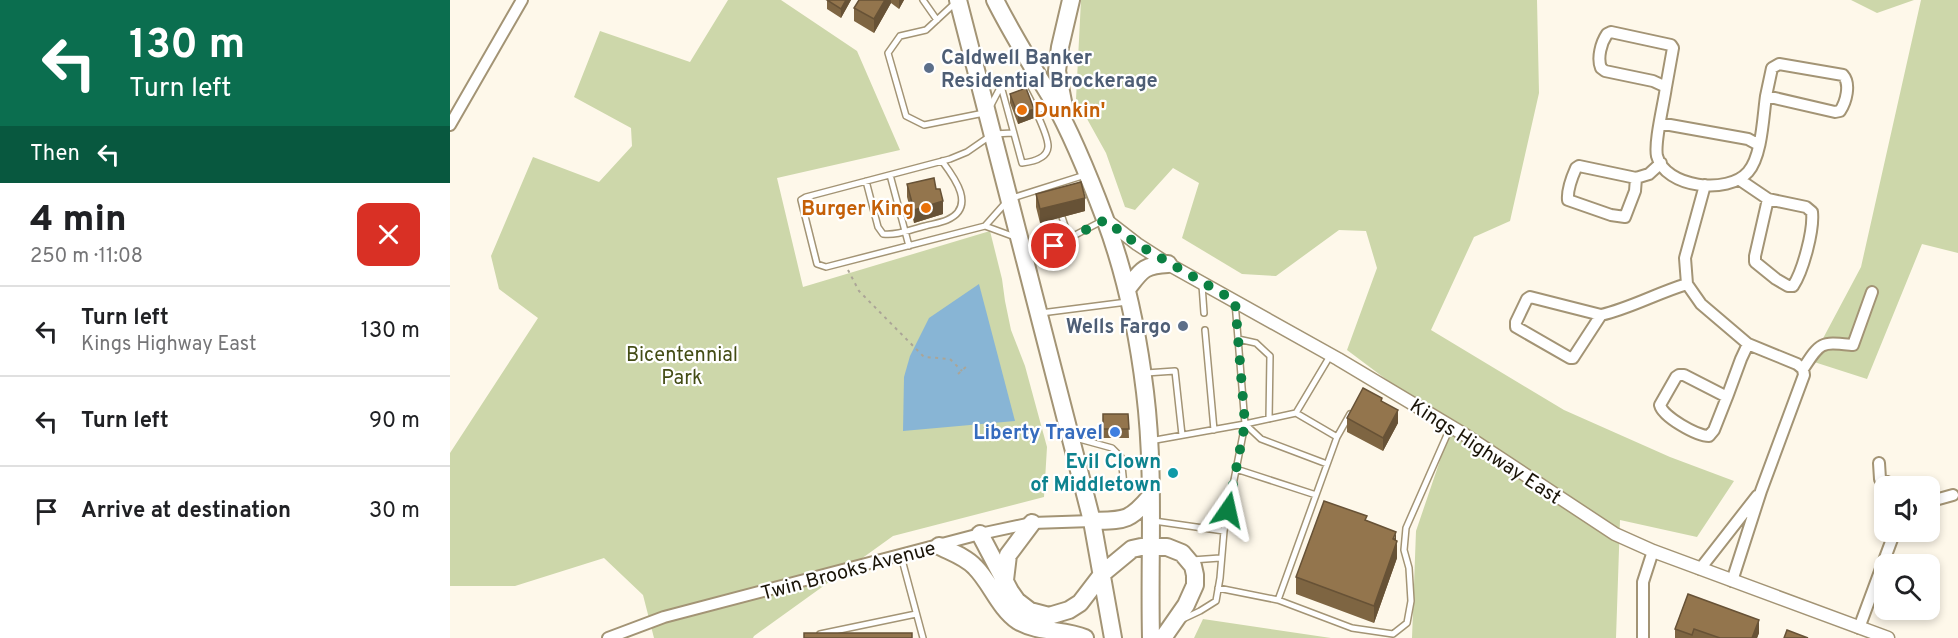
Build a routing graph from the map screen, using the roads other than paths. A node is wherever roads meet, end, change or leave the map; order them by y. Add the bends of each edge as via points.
1 (522, 0) edge
2 (923, 0) edge
3 (958, 0) edge
4 (995, 0) edge
5 (1071, 0) edge
6 (936, 20) junction
7 (1001, 86) junction
8 (1666, 87) junction
9 (1766, 96) junction
10 (1055, 106) junction
11 (1035, 110) junction
12 (988, 112) junction
13 (450, 125) edge
14 (1660, 125) junction
15 (1013, 133) junction
16 (993, 134) junction
17 (1072, 139) junction
18 (1759, 145) junction
19 (942, 161) junction
20 (1661, 163) junction
21 (1087, 174) junction
22 (890, 175) junction
23 (1636, 178) junction
24 (1740, 180) junction
25 (866, 181) junction
26 (1053, 185) junction
27 (1705, 185) junction
28 (1055, 193) edge
29 (1009, 199) junction
30 (1768, 199) junction
31 (1062, 217) dead end
32 (1105, 220) junction
33 (985, 226) junction
34 (905, 231) junction
35 (1020, 238) junction
36 (1069, 238) junction
37 (909, 246) junction
38 (1026, 261) junction
39 (1168, 264) junction
40 (1202, 283) junction
41 (1687, 284) junction
42 (1872, 292) dead end
43 (1128, 295) junction
44 (1235, 301) junction
45 (1039, 313) junction
46 (1204, 313) dead end
47 (1601, 315) junction
48 (1205, 330) dead end
49 (1238, 339) junction
50 (1748, 344) junction
51 (1331, 355) junction
52 (1803, 369) junction
53 (1143, 374) junction
54 (1727, 397) junction
55 (1353, 407) edge
56 (1296, 413) junction
57 (1269, 419) junction
58 (1245, 424) junction
59 (1450, 426) junction
60 (1214, 430) junction
61 (1182, 435) junction
62 (1071, 436) junction
63 (1337, 437) junction
64 (1149, 441) junction
65 (1879, 463) dead end
66 (1328, 464) junction
67 (1236, 469) junction
68 (1880, 476) edge
69 (1150, 490) junction
70 (1761, 491) junction
71 (1316, 495) junction
72 (1953, 495) dead end
73 (1940, 499) edge
74 (1092, 521) junction
75 (1150, 521) junction
76 (1032, 523) junction
77 (1224, 531) junction
78 (980, 534) junction
79 (1891, 542) edge
80 (939, 546) junction
81 (1150, 548) junction
82 (1653, 551) junction
83 (901, 556) junction
84 (1220, 558) junction
85 (1188, 560) junction
86 (1700, 569) junction
87 (1103, 573) junction
88 (1005, 580) junction
89 (1732, 581) junction
90 (1218, 588) junction
91 (1278, 600) junction
92 (916, 614) junction
93 (1173, 623) junction
94 (1859, 628) junction
95 (815, 636) edge
96 (608, 638) edge
97 (923, 638) edge
98 (1085, 638) edge
99 (1113, 638) edge
100 (1151, 638) edge
101 (1163, 638) edge
102 (1643, 638) edge
103 (1888, 638) edge

1 - 13 street
2 - 6 lane
3 - 6 lane
3 - 12 highway
4 - 10 highway
5 - 17 highway via 1057,71
6 - 12 lane via 926,30 900,36 888,53 906,116 924,125
7 - 11 lane via 1020,82
7 - 12 lane
7 - 15 lane
8 - 8 street via 1601,68 1606,34 1671,45
8 - 14 street
9 - 9 street via 1835,112 1842,107 1847,83 1843,75 1779,64 1772,68
9 - 18 street
10 - 11 lane
10 - 17 highway
11 - 15 lane via 1048,146 1042,157 1022,163
12 - 16 highway
14 - 18 street
14 - 20 street via 1657,156
15 - 16 lane
16 - 19 lane via 967,152
16 - 29 highway
17 - 21 highway
18 - 24 street via 1749,171
19 - 22 lane
19 - 34 lane via 959,186 959,209 947,220
20 - 23 street via 1649,174
20 - 27 street via 1677,178
21 - 26 lane
21 - 32 highway
22 - 25 lane
22 - 34 lane
23 - 23 street via 1625,217 1569,200 1572,176 1579,166
24 - 27 street via 1727,185
24 - 30 street
25 - 34 lane via 880,231
25 - 37 lane via 801,200 817,264 826,267
26 - 28 lane
26 - 29 lane
27 - 41 street via 1685,258
29 - 33 lane
29 - 35 highway
30 - 30 street via 1806,207 1812,212 1802,268 1793,286 1776,279 1755,262
31 - 36 lane
32 - 36 lane
32 - 39 street, Kings Highway East
32 - 43 highway
33 - 35 lane
33 - 37 lane
34 - 37 lane
35 - 38 highway
36 - 38 lane
38 - 45 highway
39 - 40 street, Kings Highway East
39 - 43 highway via 1142,269
40 - 44 street, Kings Highway East
40 - 46 lane
41 - 47 street
41 - 50 street via 1701,303
42 - 52 street via 1853,345 1821,345
43 - 45 lane
43 - 53 highway
44 - 49 lane
44 - 51 street, Kings Highway East
45 - 62 highway
47 - 47 street via 1573,358 1516,327 1530,297
48 - 60 lane
49 - 57 lane via 1256,343 1270,356
49 - 58 lane
50 - 52 street
50 - 54 street
51 - 56 lane
51 - 59 street, Kings Highway East via 1367,383
52 - 70 street
53 - 61 lane via 1175,371
53 - 64 highway
54 - 54 street via 1714,430 1705,437 1662,412 1660,405 1679,375
55 - 63 lane
56 - 57 lane
56 - 63 lane
57 - 58 lane
58 - 60 lane
58 - 66 lane via 1262,439
58 - 67 lane
59 - 82 street, Kings Highway East via 1615,534
59 - 91 lane via 1406,528 1404,549 1411,602 1407,623 1393,634 1352,628
60 - 61 lane
61 - 64 lane
62 - 69 lane via 1112,448 1121,457 1124,485
62 - 74 highway
63 - 66 lane
64 - 69 highway
65 - 68 street
66 - 71 lane
67 - 71 lane
67 - 77 lane
69 - 74 highway via 1135,515 1122,520
69 - 75 highway
70 - 86 street
70 - 89 street
71 - 91 lane
72 - 73 street
74 - 76 street, Twin Brooks Avenue
74 - 87 highway
75 - 77 lane
75 - 81 highway
76 - 78 street, Twin Brooks Avenue
76 - 88 highway via 1008,555
77 - 84 lane
78 - 80 street, Twin Brooks Avenue
78 - 88 highway
79 - 94 street
80 - 83 street, Twin Brooks Avenue
80 - 98 highway via 970,562 1013,617 1033,627
81 - 85 highway via 1173,549
81 - 87 highway via 1132,549
81 - 100 highway
82 - 86 street, Kings Highway East
82 - 102 street via 1643,582
83 - 92 lane
83 - 96 street, Twin Brooks Avenue via 664,617
84 - 85 lane
84 - 90 lane
85 - 93 highway via 1195,585
86 - 89 street, Kings Highway East
87 - 88 highway via 1080,603 1049,616 1023,607
87 - 99 highway
89 - 94 street, Kings Highway East
90 - 91 lane
90 - 93 lane via 1216,601
92 - 95 lane
92 - 97 lane
93 - 101 highway
94 - 103 street, Kings Highway East

